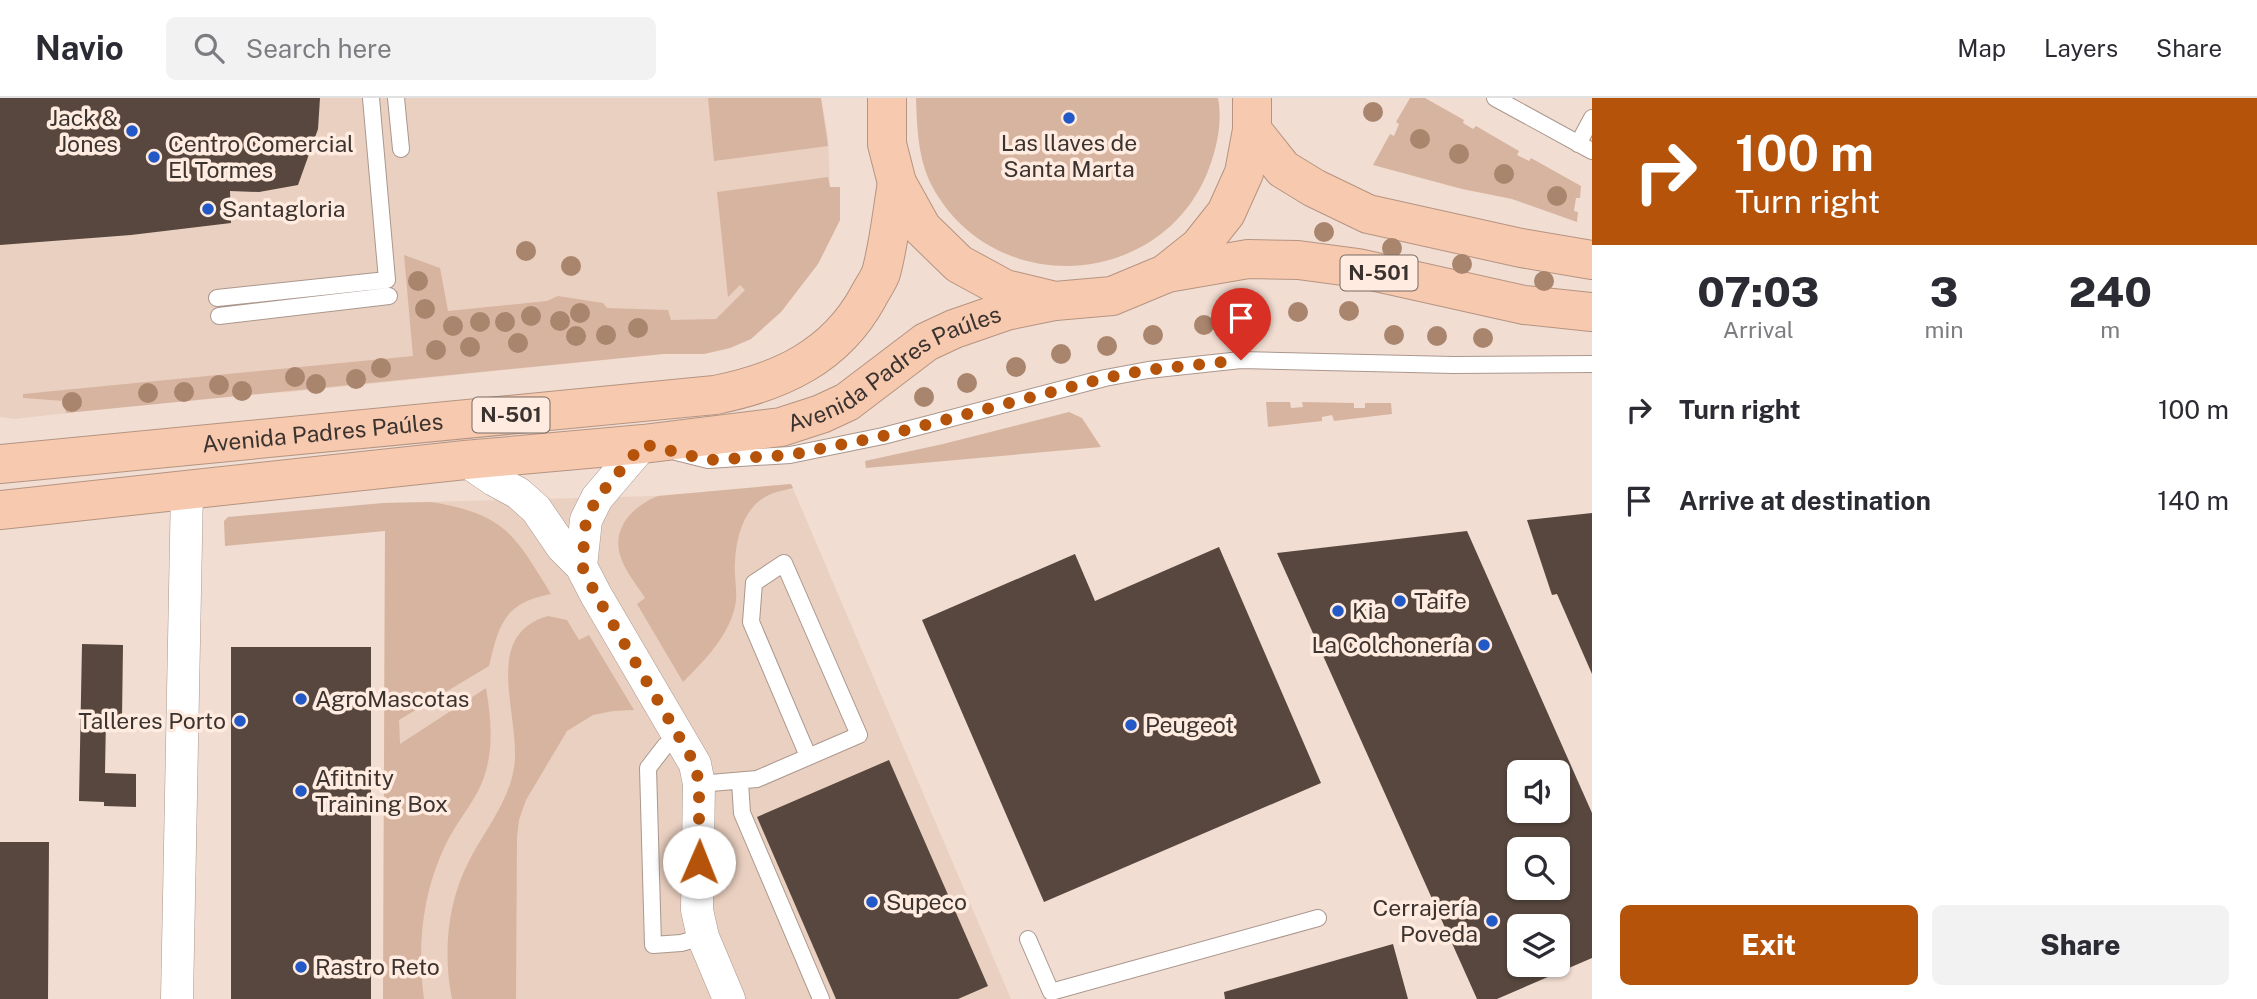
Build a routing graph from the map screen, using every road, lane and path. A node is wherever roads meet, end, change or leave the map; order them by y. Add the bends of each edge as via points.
1 (371, 98) edge
2 (396, 98) edge
3 (1494, 98) edge
4 (885, 100) edge
5 (1252, 114) edge
6 (1592, 118) edge
7 (1585, 148) edge
8 (401, 149) dead end
9 (897, 183) junction
10 (1592, 260) edge
11 (1165, 274) junction
12 (388, 288) junction
13 (217, 298) dead end
14 (1055, 300) junction
15 (1592, 312) edge
16 (219, 316) dead end
17 (1592, 363) edge
18 (643, 444) junction
19 (465, 460) junction
20 (0, 464) edge
21 (187, 489) junction
22 (0, 510) edge
23 (582, 566) junction
24 (680, 736) junction
25 (808, 756) junction
26 (740, 782) junction
27 (699, 784) junction
28 (1318, 918) dead end
29 (703, 937) junction
30 (1028, 939) dead end
31 (177, 999) edge
32 (729, 999) edge
33 (821, 999) edge

1 - 12 lane
2 - 8 lane
3 - 7 lane
4 - 9 highway via 887,144
5 - 10 highway, N-501 via 1283,169 1368,214
5 - 11 highway via 1244,173 1226,213 1199,247
6 - 7 lane
9 - 14 highway via 922,228 959,264 1005,289
9 - 20 highway, Avenida Padres Paúles / N-501 via 880,274 857,318 830,346 760,385 715,395
11 - 14 highway via 1112,296
11 - 15 highway, N-501 via 1248,259 1298,260 1358,268 1524,305
12 - 13 lane
12 - 16 lane
14 - 18 highway, Avenida Padres Paúles / N-501 via 1006,311 926,342 847,401 821,414 781,427
17 - 18 lane via 1241,360 1105,378 883,436 790,455 708,460
18 - 19 highway, Avenida Padres Paúles / N-501
18 - 23 street via 597,498 586,520
19 - 21 highway, Avenida Padres Paúles / N-501
19 - 23 street via 536,509 562,547
21 - 22 highway, Avenida Padres Paúles / N-501
21 - 31 street
23 - 24 street
24 - 27 street via 695,764
24 - 29 lane via 665,746 648,768 653,945
25 - 25 lane via 751,622 754,583 784,563 859,735
25 - 26 lane
26 - 27 lane
26 - 33 lane via 742,813
27 - 29 street via 697,910
28 - 30 lane via 1051,992
29 - 32 street

